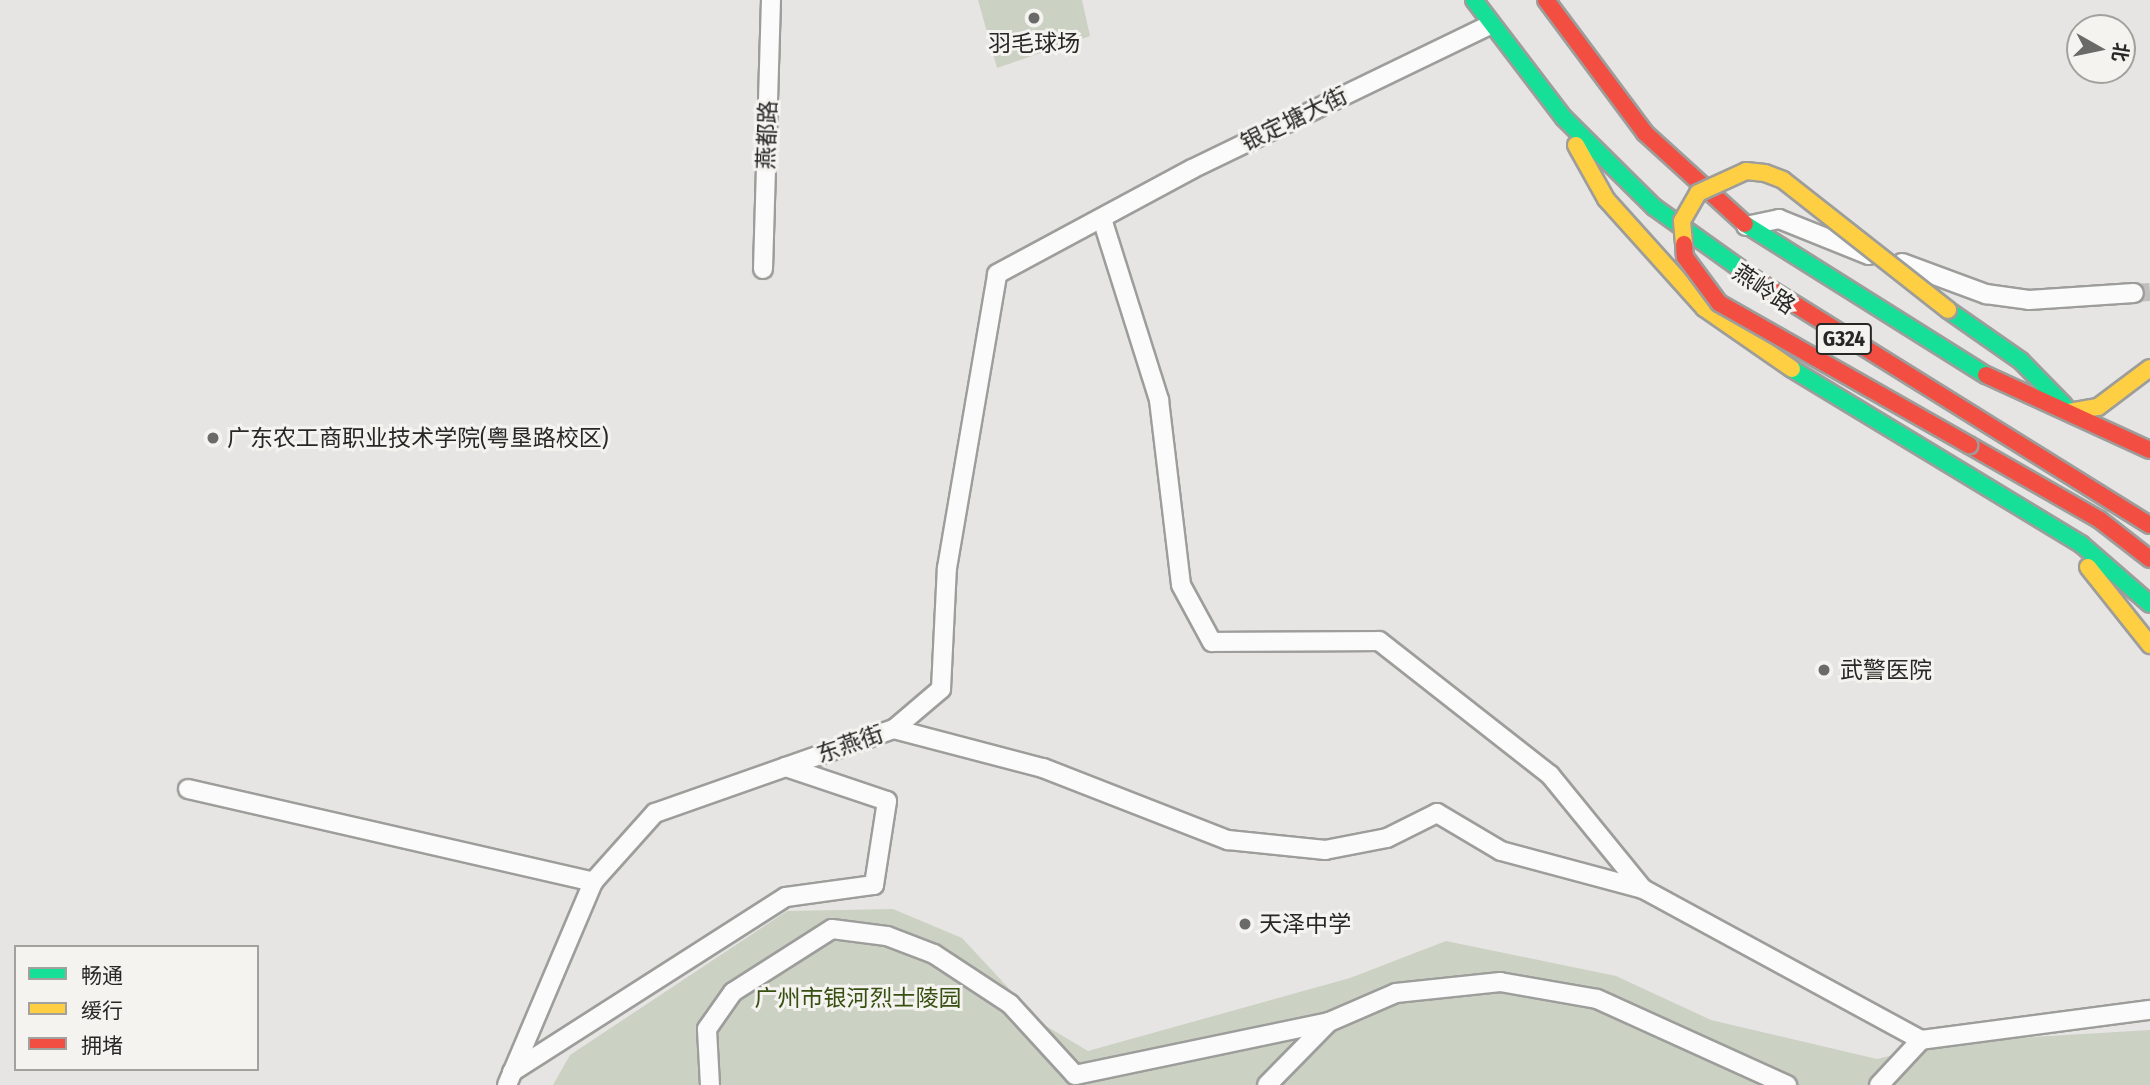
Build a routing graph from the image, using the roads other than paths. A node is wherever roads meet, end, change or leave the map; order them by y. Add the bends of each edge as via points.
1 (771, 0) edge
2 (1474, 0) edge
3 (1546, 0) edge
4 (1490, 25) junction
5 (1563, 118) junction
6 (1103, 222) junction
7 (1746, 226) junction
8 (763, 269) dead end
9 (2134, 293) tunnel mouth
10 (2150, 368) edge
11 (2069, 412) junction
12 (2150, 450) edge
13 (2042, 522) junction
14 (2150, 525) edge
15 (2150, 559) edge
16 (2150, 604) edge
17 (2150, 645) edge
18 (894, 729) junction
19 (786, 767) junction
20 (188, 789) dead end
21 (593, 881) junction
22 (1643, 889) junction
23 (2150, 1010) edge
24 (1329, 1022) junction
25 (1921, 1040) junction
26 (510, 1078) edge
27 (710, 1085) edge
28 (1267, 1085) edge
29 (1787, 1085) edge
30 (1880, 1085) edge

1 - 8 street, 燕都路
2 - 4 highway, 燕岭路 / G324
3 - 7 highway, 燕岭路 / G324 via 1645,133
4 - 5 highway, 燕岭路 / G324
4 - 6 street, 银定塘大街 via 1192,169
5 - 13 highway via 1606,199 1704,308
5 - 14 highway, 燕岭路 / G324 via 1654,207 1752,283 2079,476
6 - 18 street, 东燕街 via 997,274 947,568 941,689
6 - 22 street via 1159,400 1181,586 1212,642 1379,641 1550,775
7 - 9 street via 1779,219 1846,250 1986,293 2029,300
7 - 11 highway, 燕岭路 / G324 via 1861,304 2007,386
10 - 11 highway via 2098,407
11 - 12 highway, 燕岭路 / G324
11 - 15 highway, bridge via 2047,383 1783,180 1746,171 1713,181 1698,193 1682,221 1685,257 1719,303 2100,520
13 - 16 highway via 2108,562
13 - 17 highway
18 - 19 street, 东燕街
18 - 22 street via 1043,768 1228,840 1325,850 1387,838 1437,813 1501,851
19 - 21 street, 东燕街 via 655,814
19 - 26 street via 887,801 874,885 786,897
20 - 21 street
21 - 26 street, 东燕街
22 - 25 street
23 - 25 street
24 - 27 street via 1075,1075 1010,1003 934,954 887,936 832,929 733,992 707,1029
24 - 28 street
24 - 29 street via 1396,993 1478,982 1522,984 1597,999
25 - 30 street

